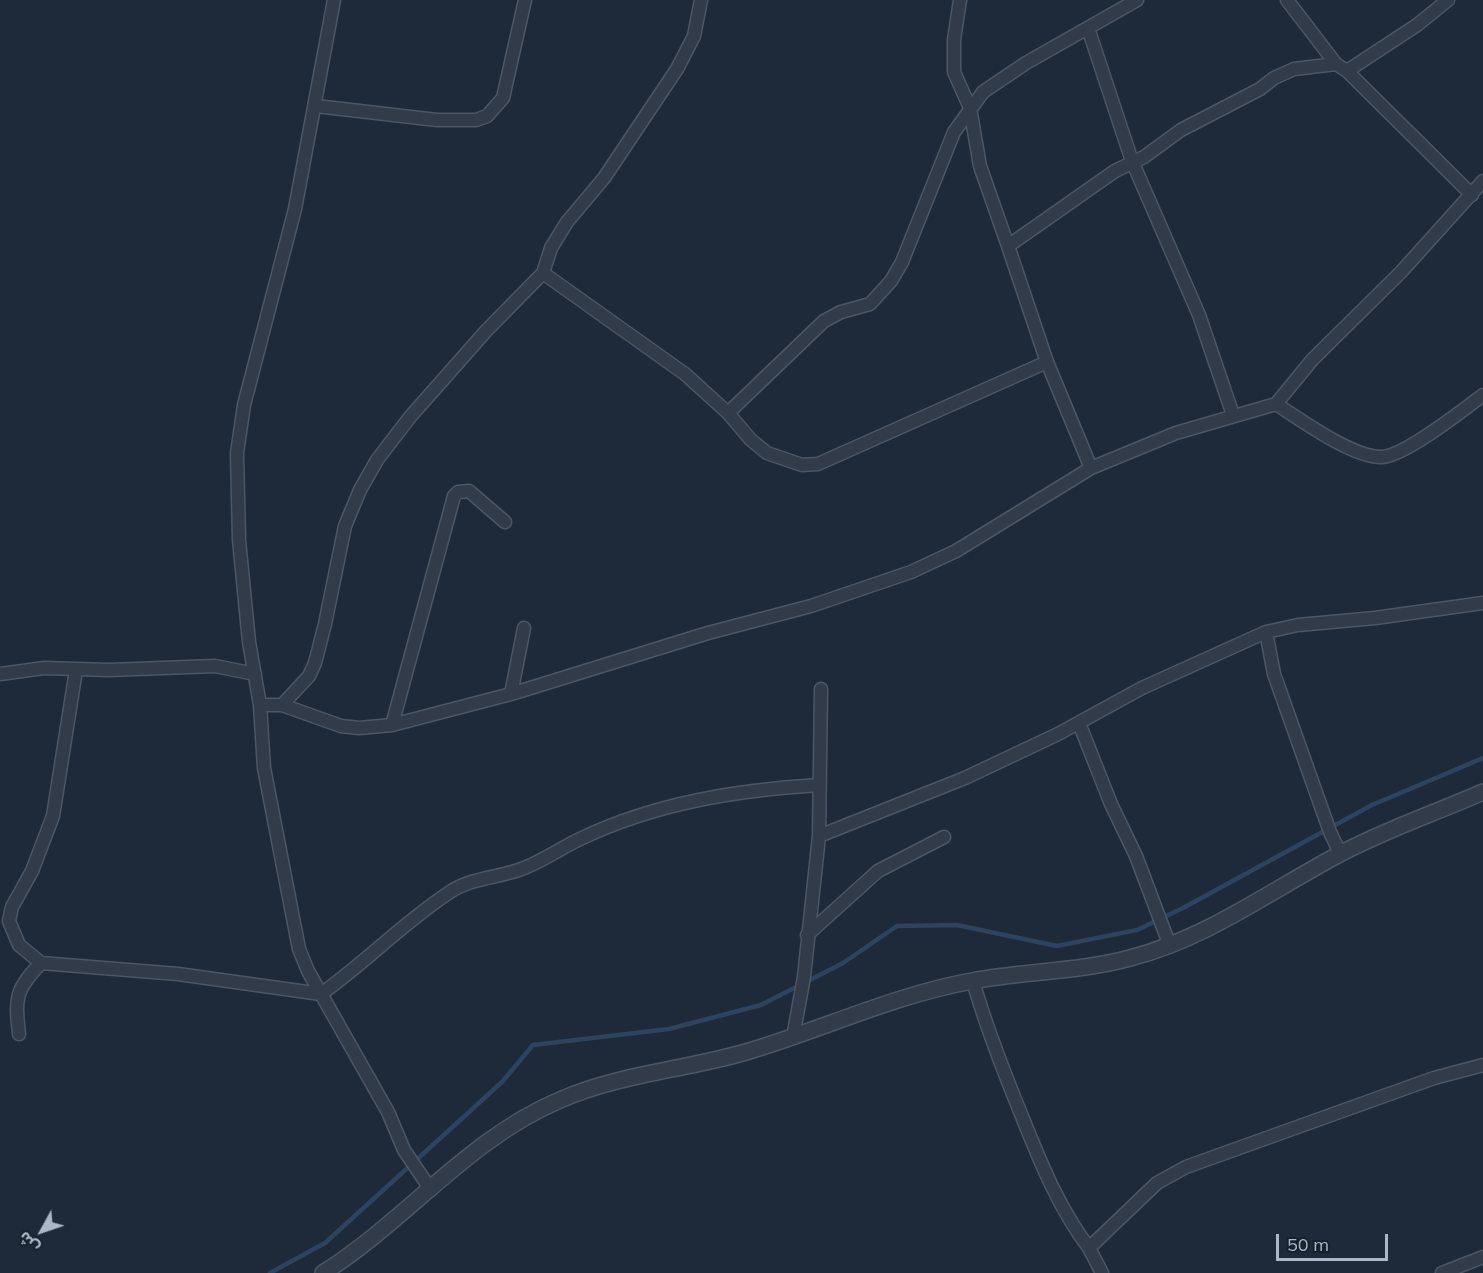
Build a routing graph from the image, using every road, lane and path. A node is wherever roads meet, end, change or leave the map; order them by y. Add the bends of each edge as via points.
1 (334, 0) edge
2 (525, 0) edge
3 (701, 0) edge
4 (960, 0) edge
5 (1137, 0) edge
6 (1287, 0) edge
7 (1448, 0) edge
8 (1089, 28) junction
9 (1342, 67) junction
10 (316, 106) junction
11 (970, 108) junction
12 (1132, 161) junction
13 (1483, 182) edge
14 (1472, 195) junction
15 (1008, 246) junction
16 (543, 273) junction
17 (1047, 363) junction
18 (1483, 394) edge
19 (1276, 404) junction
20 (728, 413) junction
21 (1233, 415) junction
22 (1091, 468) junction
23 (505, 522) dead end
24 (1483, 603) edge
25 (524, 628) dead end
26 (1266, 632) junction
27 (76, 670) junction
28 (0, 674) edge
29 (255, 675) junction
30 (821, 689) dead end
31 (511, 694) junction
32 (260, 705) junction
33 (282, 705) junction
34 (1079, 723) junction
35 (392, 725) junction
36 (819, 785) junction
37 (1483, 792) edge
38 (819, 836) junction
39 (944, 837) dead end
40 (1340, 853) junction
41 (807, 935) junction
42 (1170, 946) junction
43 (41, 963) junction
44 (973, 981) junction
45 (321, 994) junction
46 (19, 1034) dead end
47 (793, 1037) junction
48 (1483, 1065) edge
49 (431, 1190) junction
50 (1089, 1248) junction
51 (1483, 1257) edge
52 (323, 1273) edge
53 (1102, 1273) edge
54 (1442, 1273) edge

1 - 10 street
2 - 10 street via 503,98 487,116 476,120 437,120
3 - 16 street via 694,36 677,69 604,178 567,222 551,248
4 - 11 street via 954,72
5 - 8 street
6 - 9 street
7 - 9 street via 1417,25
8 - 11 street via 1026,63 983,92
8 - 12 street
9 - 12 street via 1294,69
9 - 14 street
10 - 29 street via 280,275 244,405 237,453 239,540
11 - 15 street via 980,166
11 - 20 street via 944,153 902,262 881,295 870,304 824,321
12 - 15 street
12 - 21 street via 1198,315
13 - 14 street
14 - 19 street via 1312,360
15 - 17 street
16 - 20 street via 686,374
16 - 33 street via 486,331 377,460 345,526 315,663 309,676
17 - 20 street via 818,464 802,465 767,453 751,441
17 - 22 street
18 - 19 street via 1416,442 1398,453 1381,457 1323,435
19 - 21 street
21 - 22 street via 1176,433
22 - 31 street via 956,551 902,576
23 - 35 street via 469,491 454,496
24 - 26 street
25 - 31 street
26 - 34 street via 1142,688
26 - 40 street via 1274,674
27 - 28 street via 44,668
27 - 29 street via 215,666
27 - 43 street via 53,816 9,921 19,945
29 - 32 street
30 - 36 street
31 - 35 street
32 - 33 street
32 - 45 street via 264,768 293,926 299,950
33 - 35 street via 341,726
34 - 38 street via 965,778
34 - 42 street
36 - 38 street
36 - 45 street via 708,796 580,839 516,872 466,883 419,914
37 - 40 street
38 - 41 street
39 - 41 street via 878,871
40 - 42 street
41 - 47 street
42 - 44 street via 1118,961
43 - 45 street via 178,974
43 - 46 street via 18,991 15,1004
44 - 47 street via 940,988
44 - 50 street via 985,1023 1037,1154 1062,1210
45 - 49 street via 388,1112 404,1150
47 - 49 street via 732,1055 628,1077 559,1100 522,1118 484,1144
48 - 50 street via 1434,1078 1186,1167 1157,1183
49 - 52 street via 384,1230
50 - 53 street
51 - 54 street

